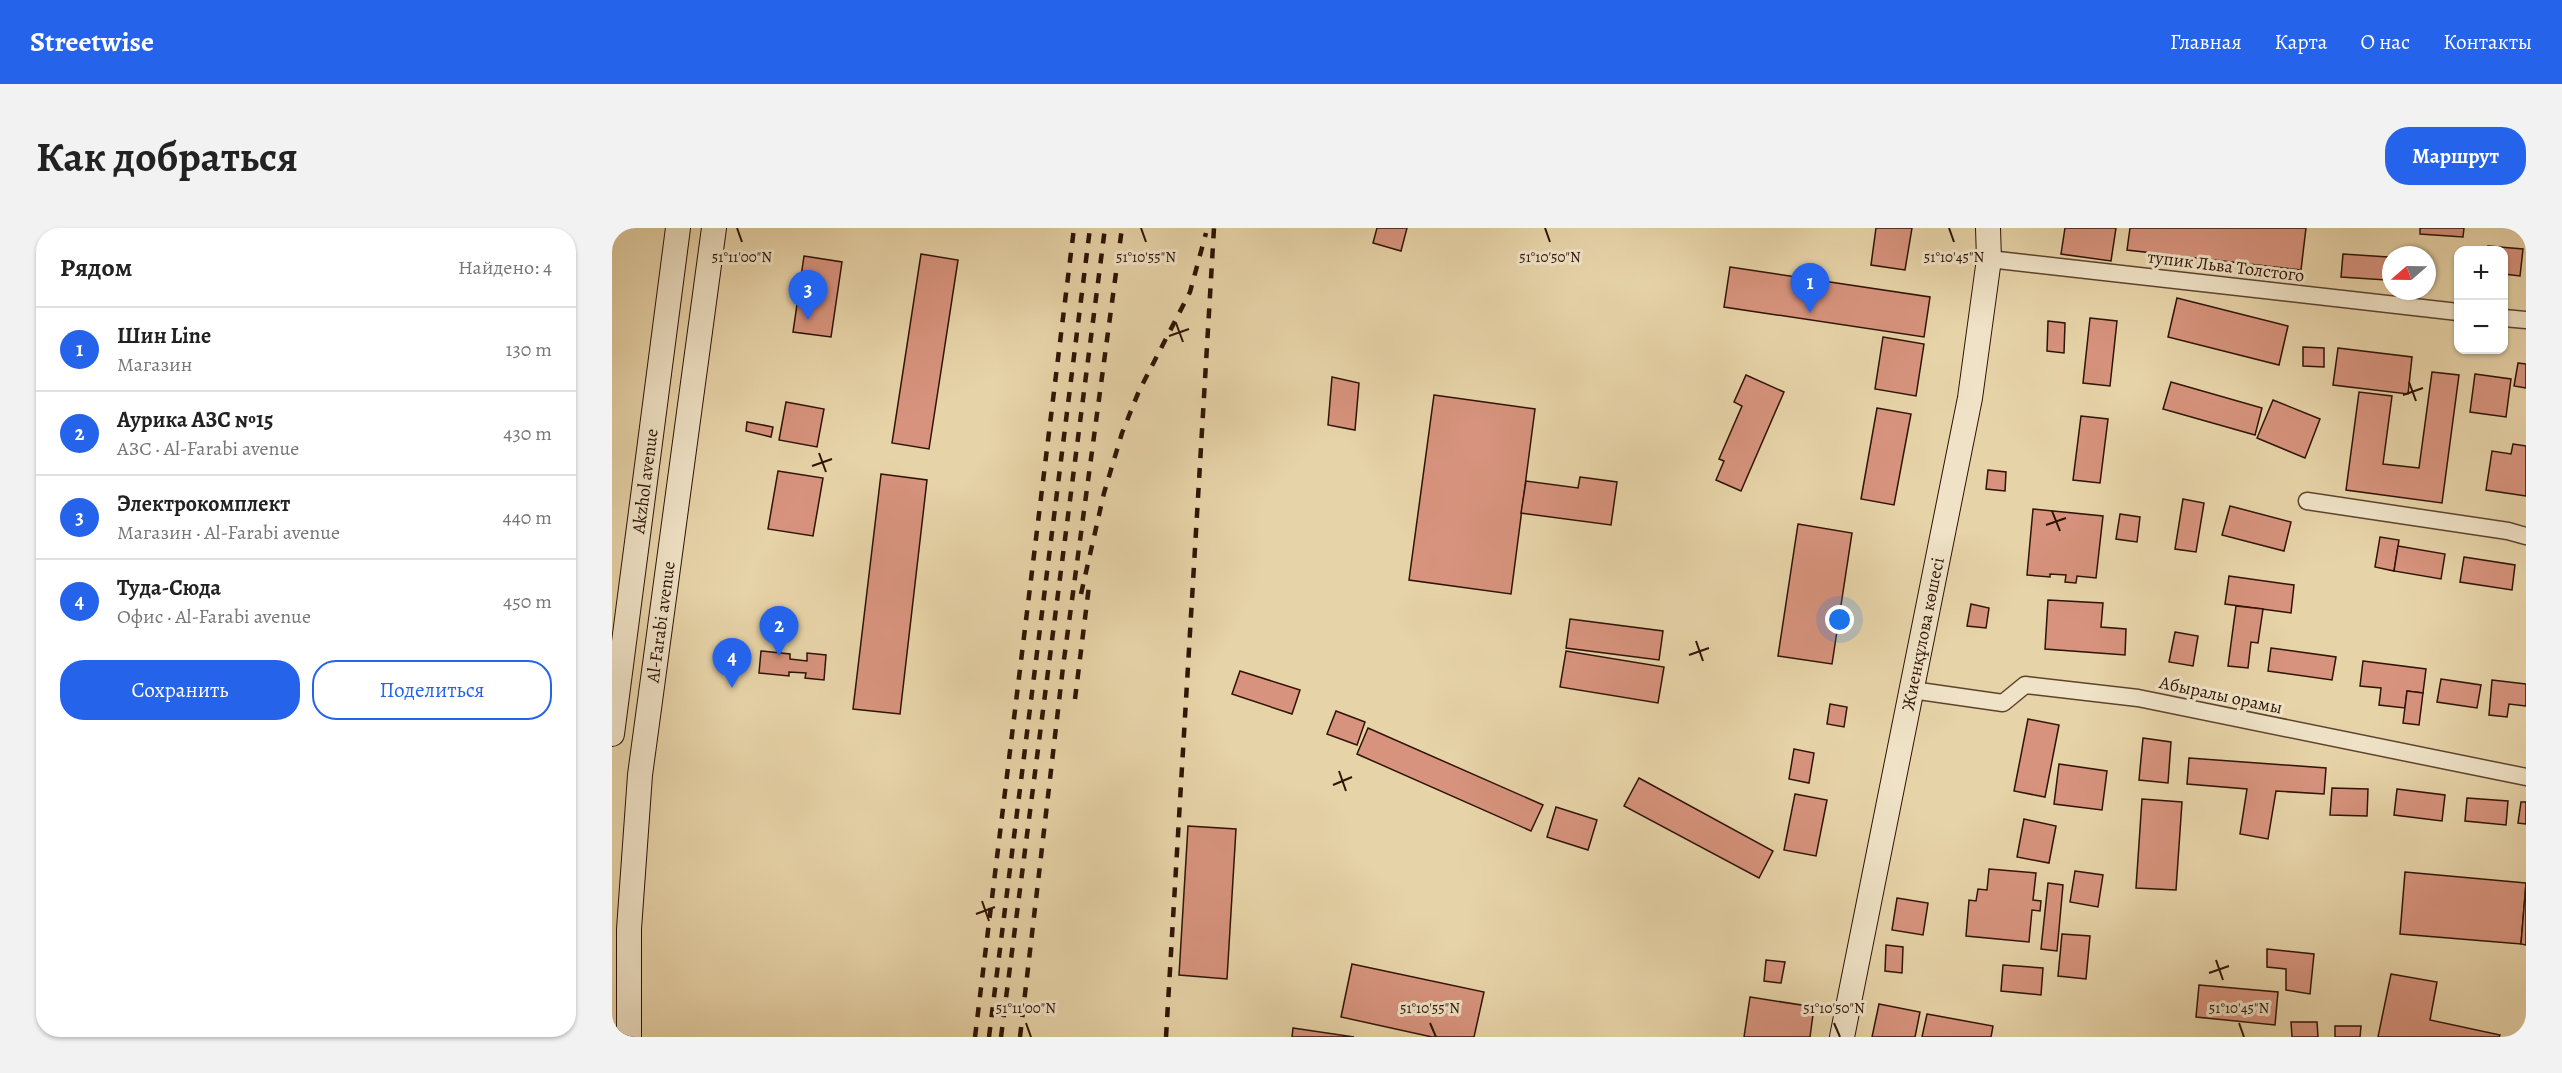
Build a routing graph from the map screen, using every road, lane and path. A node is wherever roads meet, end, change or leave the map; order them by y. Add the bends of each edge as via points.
1 (678, 228) edge
2 (714, 228) edge
3 (1988, 228) edge
4 (1989, 259) junction
5 (2454, 312) edge
6 (2508, 318) edge
7 (2526, 320) edge
8 (2307, 501) dead end
9 (2526, 536) edge
10 (1912, 690) junction
11 (612, 734) edge
12 (2526, 777) edge
13 (629, 929) junction
14 (612, 1014) edge
15 (629, 1037) edge
16 (1842, 1037) edge

1 - 11 main road, Akzhol avenue
2 - 13 main road, Al-Farabi avenue via 640,775
3 - 4 main road, Жиенқұлова көшесі
4 - 5 street, тупик Льва Толстого
4 - 10 main road, Жиенқұлова көшесі via 1970,398
6 - 7 street
8 - 9 street
10 - 12 street, Абыралы орамы via 2003,704 2025,685 2138,698
10 - 16 main road, Жиенқұлова көшесі
13 - 14 main road, Al-Farabi avenue
13 - 15 main road

